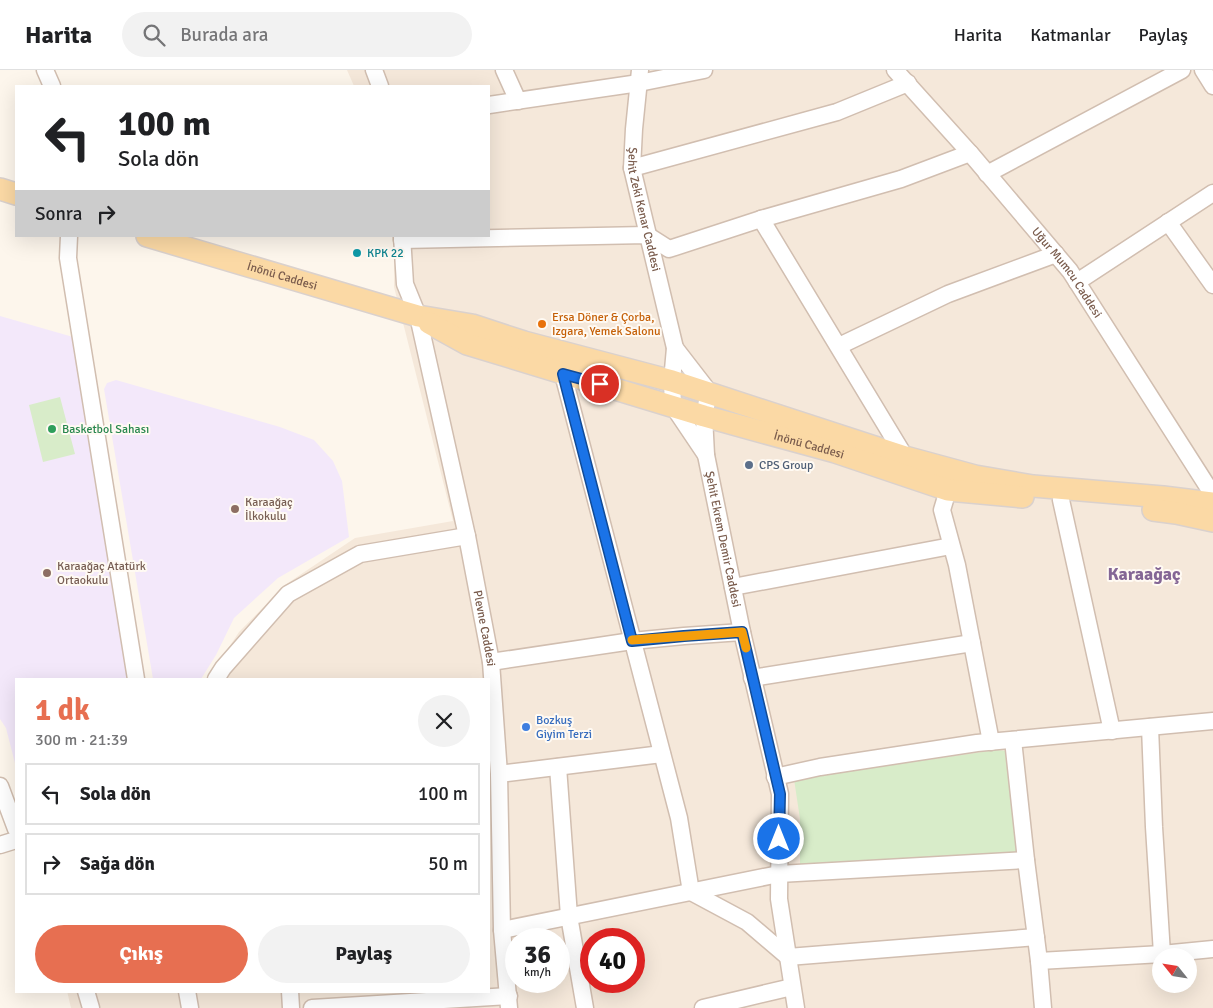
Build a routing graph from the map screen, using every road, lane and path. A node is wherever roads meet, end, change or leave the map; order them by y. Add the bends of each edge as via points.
1 (46, 70) edge
2 (374, 70) edge
3 (504, 70) edge
4 (704, 70) edge
5 (895, 70) edge
6 (1182, 70) edge
7 (1203, 70) edge
8 (639, 77) edge
9 (908, 83) junction
10 (52, 85) edge
11 (380, 85) edge
12 (1213, 86) edge
13 (518, 101) junction
14 (490, 105) edge
15 (970, 153) junction
16 (632, 168) junction
17 (987, 174) junction
18 (0, 189) edge
19 (1213, 193) edge
20 (15, 194) edge
21 (761, 219) junction
22 (1168, 222) junction
23 (647, 235) junction
24 (69, 237) edge
25 (150, 237) edge
26 (484, 237) edge
27 (490, 237) edge
28 (402, 238) edge
29 (1056, 254) junction
30 (1077, 282) junction
31 (1213, 285) edge
32 (418, 316) junction
33 (839, 346) junction
34 (675, 348) junction
35 (563, 374) junction
36 (672, 381) junction
37 (709, 392) junction
38 (673, 406) junction
39 (704, 416) junction
40 (706, 455) junction
41 (905, 457) junction
42 (948, 490) junction
43 (1213, 494) edge
44 (1061, 500) junction
45 (1213, 503) edge
46 (1213, 521) edge
47 (467, 536) junction
48 (952, 546) junction
49 (733, 587) junction
50 (742, 632) junction
51 (632, 641) junction
52 (972, 644) junction
53 (491, 662) junction
54 (136, 678) edge
55 (217, 678) edge
56 (752, 678) junction
57 (492, 712) edge
58 (1213, 721) edge
59 (1150, 727) junction
60 (1112, 731) junction
61 (1013, 740) junction
62 (991, 742) junction
63 (662, 754) junction
64 (558, 767) junction
65 (499, 774) junction
66 (776, 777) junction
67 (0, 786) edge
68 (15, 826) edge
69 (15, 840) edge
70 (0, 845) edge
71 (1026, 860) junction
72 (779, 874) junction
73 (691, 892) junction
74 (569, 916) junction
75 (502, 930) junction
76 (1036, 937) junction
77 (1162, 948) edge
78 (1213, 949) edge
79 (1198, 950) edge
80 (1152, 954) edge
81 (788, 957) junction
82 (1040, 960) junction
83 (792, 986) junction
84 (87, 993) edge
85 (187, 993) edge
86 (290, 993) edge
87 (409, 1001) edge
88 (509, 1002) edge
89 (91, 1008) edge
90 (190, 1008) edge
91 (292, 1008) edge
92 (312, 1008) edge
93 (585, 1008) edge
94 (703, 1008) edge
95 (796, 1008) edge
96 (1043, 1008) edge

1 - 10 street
2 - 11 street
3 - 13 street
4 - 8 street
5 - 9 street, Uğur Mumcu Caddesi
6 - 17 street
7 - 12 street
8 - 13 street
8 - 16 street, Şehit Zeki Kenar Caddesi
9 - 15 street, Uğur Mumcu Caddesi
9 - 16 street via 837,112
13 - 14 street
15 - 17 street, Uğur Mumcu Caddesi
15 - 21 street via 900,180
16 - 23 street, Şehit Zeki Kenar Caddesi
17 - 29 street, Uğur Mumcu Caddesi
18 - 20 main road
19 - 22 street
21 - 23 street via 669,249
21 - 33 street
22 - 30 street
22 - 31 street
23 - 27 street
23 - 34 street, Şehit Zeki Kenar Caddesi
24 - 54 street via 68,258
25 - 32 main road, İnönü Caddesi
26 - 28 street
28 - 32 street, Plevne Caddesi via 405,284
29 - 30 street, Uğur Mumcu Caddesi
29 - 33 street via 948,294
30 - 43 street, Uğur Mumcu Caddesi
32 - 35 main road, İnönü Caddesi via 467,344
32 - 36 main road, İnönü Caddesi via 472,325
32 - 47 street, Plevne Caddesi
33 - 41 street
34 - 36 street
34 - 37 street
35 - 38 main road, İnönü Caddesi
35 - 51 street
36 - 37 main road, İnönü Caddesi
36 - 38 street
37 - 39 street
37 - 41 main road, İnönü Caddesi
38 - 39 main road, İnönü Caddesi
38 - 40 street
39 - 40 street
39 - 42 main road, İnönü Caddesi via 836,452
40 - 49 street, Şehit Ekrem Demir Caddesi
41 - 45 main road, İnönü Caddesi via 975,476 1032,486
42 - 44 main road, İnönü Caddesi
42 - 48 street via 942,510
44 - 46 main road, İnönü Caddesi via 1176,513
44 - 60 street
47 - 53 street, Plevne Caddesi
47 - 55 street via 360,554 288,594
48 - 49 street
48 - 52 street
49 - 50 street, Şehit Ekrem Demir Caddesi
50 - 51 street
50 - 56 street, Şehit Ekrem Demir Caddesi
51 - 53 street
51 - 63 street
52 - 56 street
52 - 62 street
53 - 57 street, Plevne Caddesi
56 - 66 street, Şehit Ekrem Demir Caddesi
57 - 65 street, Plevne Caddesi
58 - 59 street
59 - 60 street
59 - 77 street
60 - 61 street
61 - 62 street
61 - 71 street
62 - 66 street via 820,767
63 - 64 street
63 - 73 street
64 - 65 street
64 - 74 street
65 - 75 street, Plevne Caddesi
66 - 72 street, Şehit Ekrem Demir Caddesi via 780,794
67 - 68 street
69 - 70 street
71 - 72 street
71 - 76 street
72 - 73 street
72 - 81 street, Şehit Ekrem Demir Caddesi via 779,899
73 - 74 street
73 - 81 street via 747,922
74 - 75 street
74 - 93 street
75 - 88 street, Plevne Caddesi
76 - 81 street
76 - 82 street
78 - 79 street
80 - 82 street
81 - 83 street, Şehit Ekrem Demir Caddesi
82 - 96 street
83 - 94 street
83 - 95 street, Şehit Ekrem Demir Caddesi
84 - 89 street
85 - 90 street
86 - 91 street
87 - 88 street
87 - 92 street

